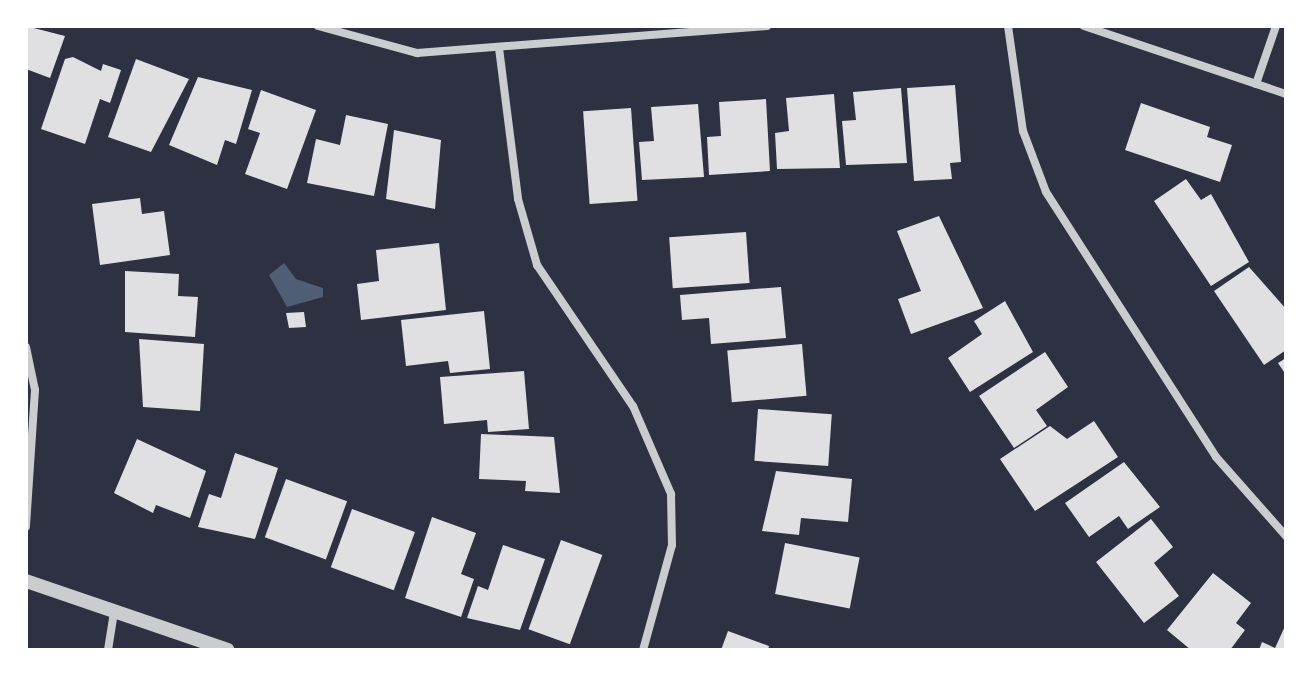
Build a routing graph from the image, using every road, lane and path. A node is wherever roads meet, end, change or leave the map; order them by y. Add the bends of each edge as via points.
1 (318, 26) edge
2 (767, 26) edge
3 (1008, 26) edge
4 (1084, 26) edge
5 (1276, 26) edge
6 (350, 31) edge
7 (499, 48) junction
8 (1256, 84) junction
9 (1286, 94) edge
10 (26, 347) edge
11 (26, 527) edge
12 (1286, 536) edge
13 (26, 581) edge
14 (114, 612) junction
15 (108, 650) edge
16 (227, 650) edge
17 (643, 650) edge

1 - 6 street
2 - 7 street
3 - 12 street via 1023,131 1046,192 1216,457
4 - 8 street
5 - 8 street
6 - 7 street via 417,53
7 - 17 street via 516,188 537,265 633,406 671,494 672,545
8 - 9 street
10 - 11 street via 35,390
13 - 14 street
14 - 15 street
14 - 16 street

